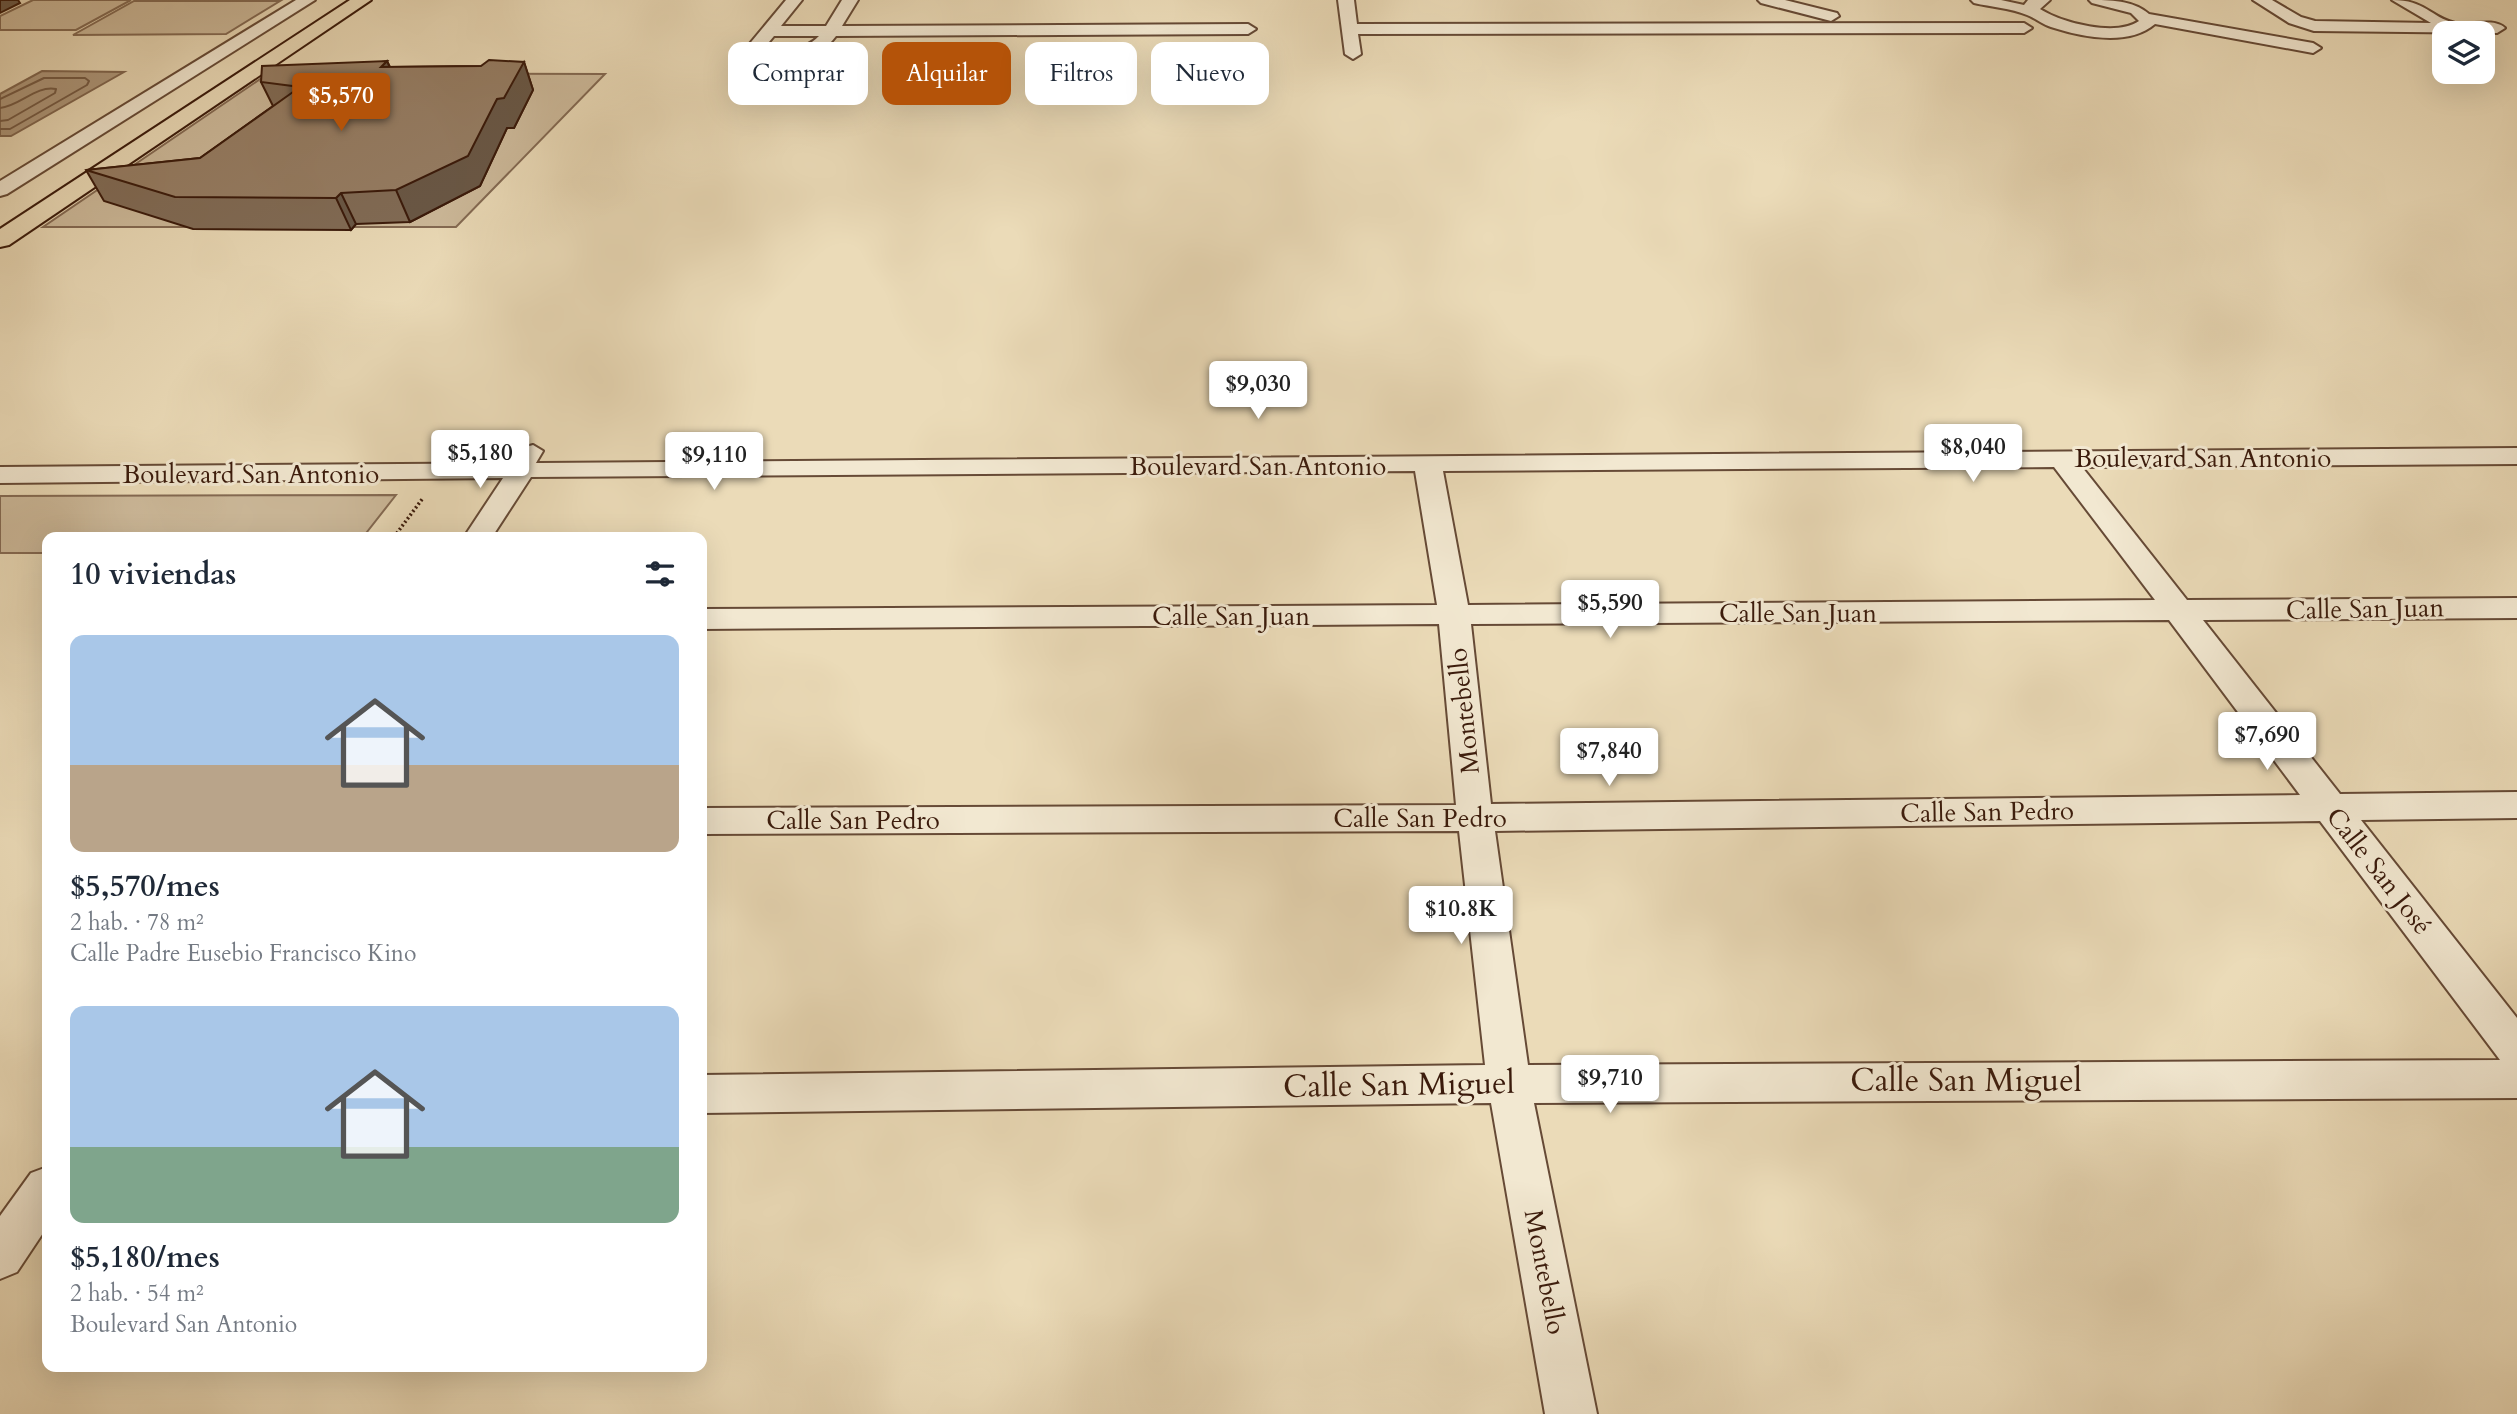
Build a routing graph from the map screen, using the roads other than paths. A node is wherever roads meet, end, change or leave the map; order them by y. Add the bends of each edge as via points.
1 (307, 0) edge
2 (362, 0) edge
3 (794, 0) edge
4 (850, 0) edge
5 (1346, 0) edge
6 (1766, 0) edge
7 (1979, 0) edge
8 (2097, 0) edge
9 (2261, 0) edge
10 (2400, 0) edge
11 (2037, 6) edge
12 (1199, 10) dead end
13 (2147, 18) junction
14 (2439, 21) edge
15 (2432, 27) edge
16 (2024, 28) dead end
17 (1198, 29) junction
18 (1248, 29) dead end
19 (1350, 29) junction
20 (1885, 29) junction
21 (769, 31) junction
22 (830, 31) junction
23 (760, 42) edge
24 (822, 42) edge
25 (2313, 48) dead end
26 (1353, 54) dead end
27 (0, 191) edge
28 (0, 240) edge
29 (2517, 434) edge
30 (0, 453) edge
31 (2517, 456) edge
32 (2062, 459) junction
33 (528, 460) junction
34 (1428, 465) junction
35 (398, 470) dead end
36 (0, 475) edge
37 (481, 532) edge
38 (2517, 608) edge
39 (2178, 611) junction
40 (1454, 615) junction
41 (707, 619) edge
42 (2517, 805) edge
43 (2330, 808) junction
44 (1475, 818) junction
45 (707, 821) edge
46 (2517, 1050) edge
47 (2517, 1079) edge
48 (1509, 1084) junction
49 (707, 1094) edge
50 (42, 1195) edge
51 (0, 1256) edge
52 (1571, 1414) edge

1 - 27 street
2 - 28 main road
3 - 21 street
4 - 22 street
5 - 19 street
6 - 20 street
7 - 11 street
8 - 13 street via 2128,7
9 - 15 street via 2307,24
10 - 14 street
11 - 13 street via 2057,24 2102,32 2140,29 2149,22
12 - 17 street
13 - 25 street
16 - 20 street
17 - 18 street
17 - 22 street
19 - 20 street
19 - 26 street
21 - 22 street
21 - 23 street
22 - 24 street
29 - 33 street, Boulevard San Antonio
30 - 33 street, Boulevard San Antonio
31 - 32 street, Boulevard San Antonio
32 - 34 street, Boulevard San Antonio
32 - 39 street, Calle San José
33 - 34 street, Boulevard San Antonio
33 - 35 street
33 - 36 street, Boulevard San Antonio via 442,472
33 - 37 street
34 - 40 street, Montebello
38 - 39 street, Calle San Juan
39 - 40 street, Calle San Juan
39 - 43 street, Calle San José
40 - 41 street, Calle San Juan
40 - 44 street, Montebello
42 - 43 street, Calle San Pedro
43 - 44 street, Calle San Pedro
43 - 46 street, Calle San José
44 - 45 street, Calle San Pedro
44 - 48 street, Montebello
47 - 48 street, Calle San Miguel
48 - 49 street, Calle San Miguel
48 - 52 street, Montebello
50 - 51 street

